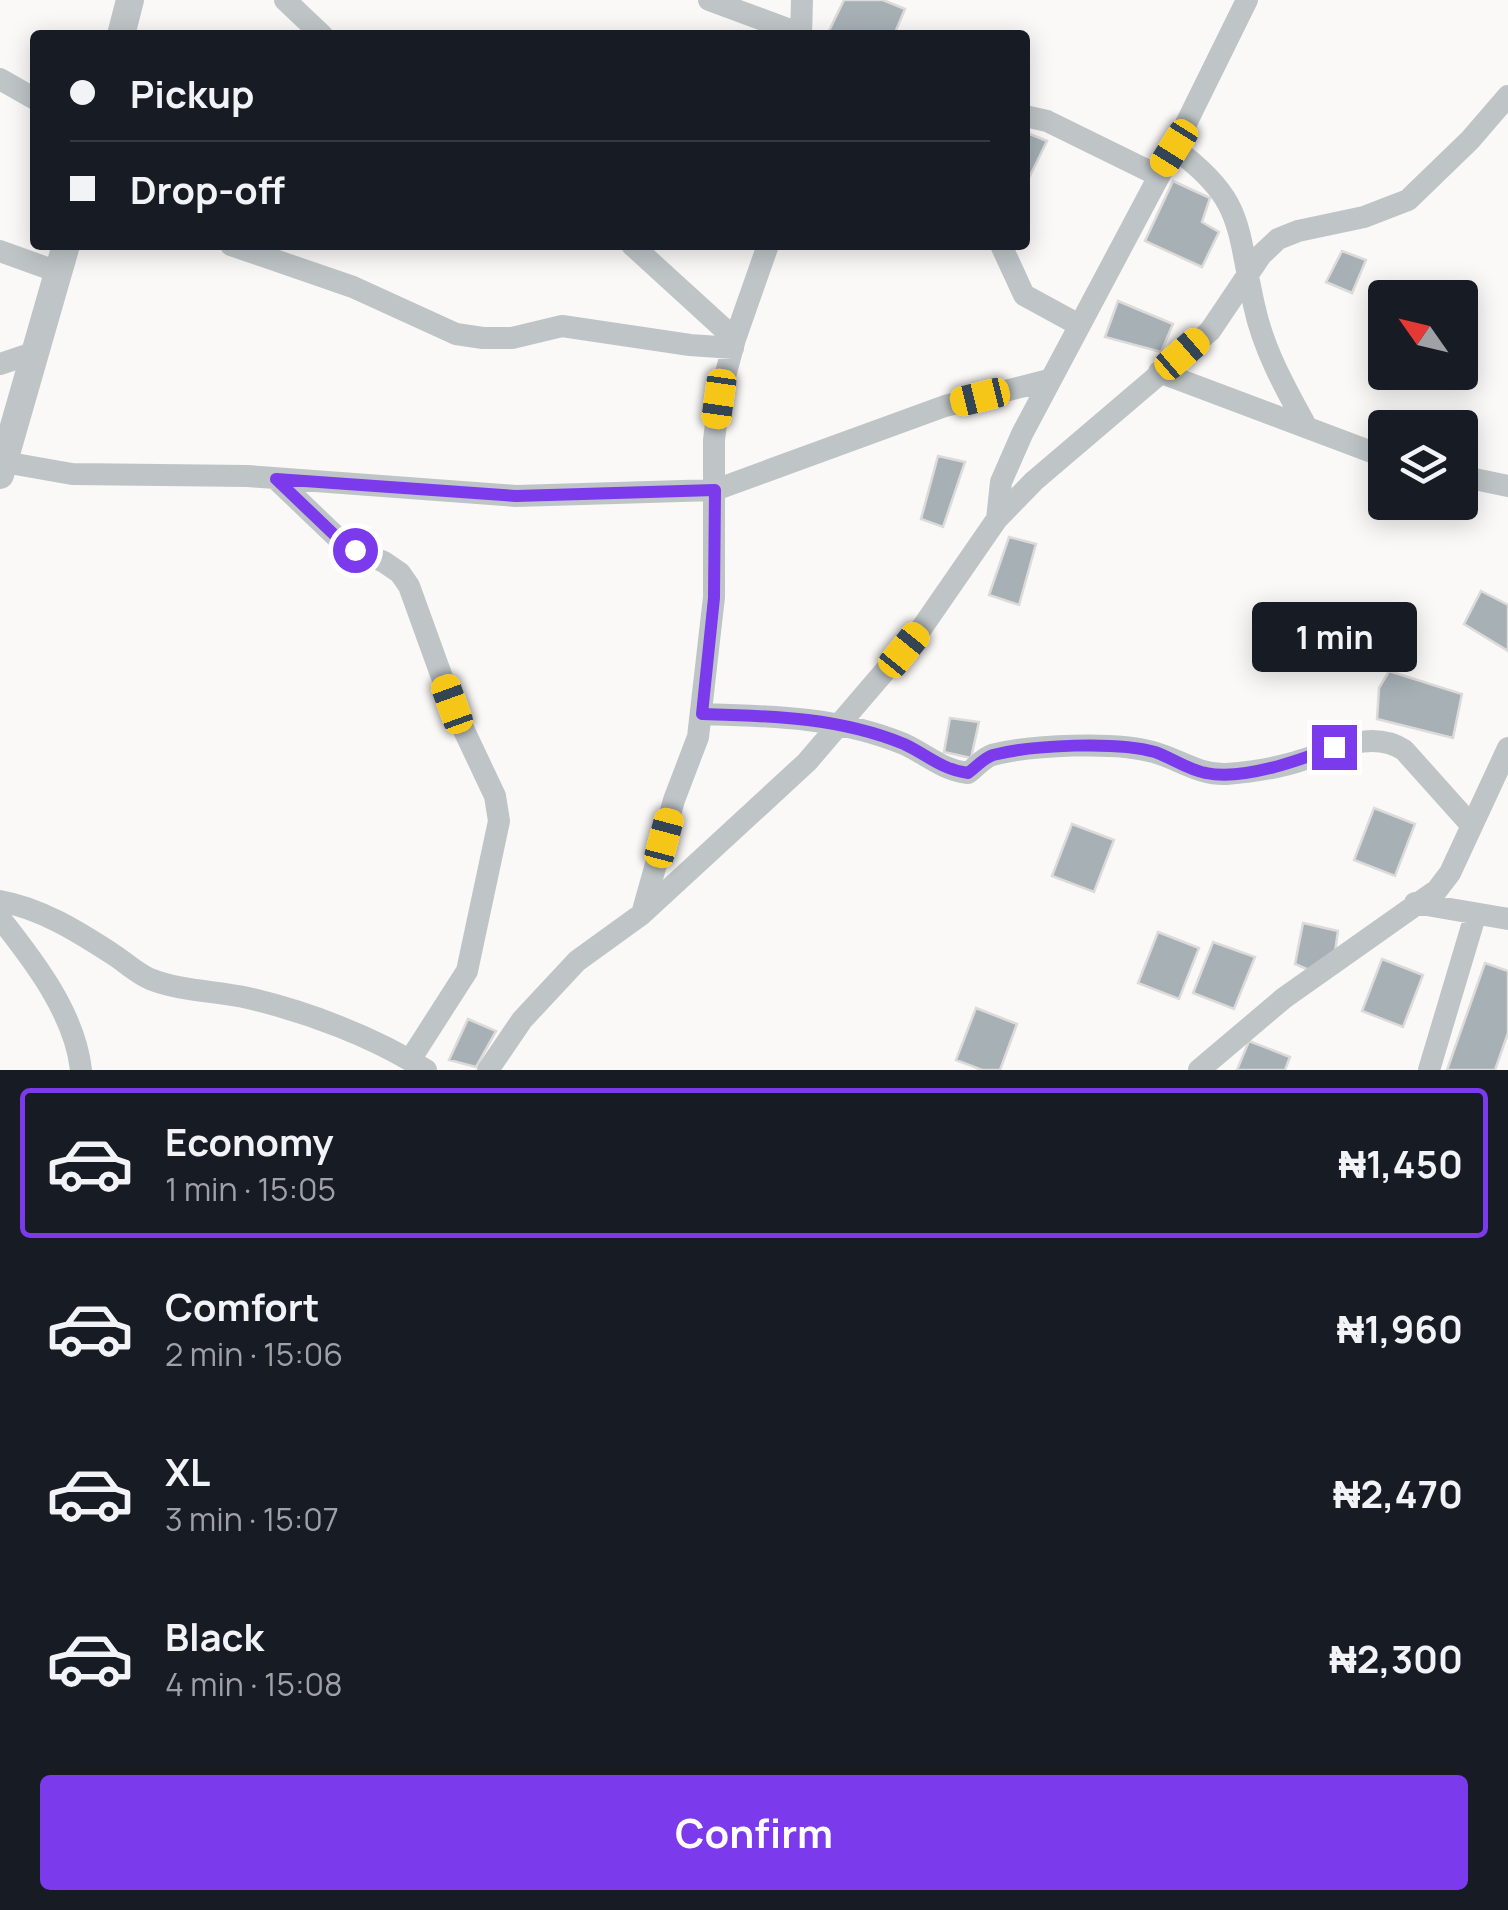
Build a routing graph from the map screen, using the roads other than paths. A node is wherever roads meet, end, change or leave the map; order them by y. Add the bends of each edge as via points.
1 (130, 0) edge
2 (286, 0) edge
3 (710, 0) edge
4 (802, 0) edge
5 (1248, 0) edge
6 (122, 30) edge
7 (317, 30) edge
8 (788, 30) edge
9 (801, 30) edge
10 (0, 79) edge
11 (30, 96) edge
12 (1508, 96) edge
13 (1030, 117) edge
14 (1174, 148) junction
15 (1156, 174) junction
16 (245, 250) edge
17 (637, 250) edge
18 (766, 250) edge
19 (1002, 250) edge
20 (0, 251) edge
21 (62, 258) edge
22 (1250, 272) junction
23 (1080, 325) junction
24 (734, 344) junction
25 (36, 352) junction
26 (0, 364) edge
27 (1160, 372) junction
28 (1050, 380) junction
29 (1306, 424) junction
30 (6, 425) edge
31 (1368, 450) edge
32 (2, 469) edge
33 (276, 479) junction
34 (1478, 480) edge
35 (1508, 486) edge
36 (715, 490) junction
37 (997, 519) junction
38 (702, 714) junction
39 (840, 726) junction
40 (1508, 748) edge
41 (1472, 826) junction
42 (0, 901) edge
43 (1416, 903) junction
44 (642, 914) junction
45 (1475, 916) junction
46 (0, 918) edge
47 (1508, 919) edge
48 (418, 1065) edge
49 (81, 1070) edge
50 (488, 1070) edge
51 (1200, 1070) edge
52 (1429, 1070) edge

1 - 6 street
2 - 7 street
3 - 8 street
4 - 9 street
5 - 14 street
10 - 11 street
12 - 22 street via 1408,200 1278,239
13 - 15 street
14 - 15 street
14 - 22 street via 1227,198
15 - 23 street
16 - 24 street via 456,334 512,338 562,326 690,345
17 - 24 street
18 - 24 street
19 - 23 street via 1024,294
20 - 21 street
21 - 25 street
22 - 27 street via 1210,330
22 - 29 street via 1268,351
23 - 28 street
24 - 36 street via 719,399
25 - 26 street
25 - 30 street
27 - 29 street
27 - 37 street
28 - 36 street via 945,406
28 - 37 street via 1002,482
29 - 31 street
30 - 32 street
32 - 33 street
33 - 36 street via 516,496
33 - 48 street via 345,545 384,562 409,586 494,796 499,821 466,971
34 - 35 street
36 - 38 street via 714,598
37 - 39 street via 921,629
38 - 39 street via 811,718
38 - 44 street
39 - 41 street via 904,744 968,773 988,756 1120,746 1206,774 1229,774 1304,760 1334,747 1392,742
39 - 44 street
40 - 41 street
41 - 43 street via 1450,873
42 - 48 street via 48,917 146,978 260,1001
43 - 45 street
43 - 51 street via 1252,1023
44 - 50 street via 578,961 522,1020
45 - 47 street
45 - 52 street
46 - 49 street via 43,971

